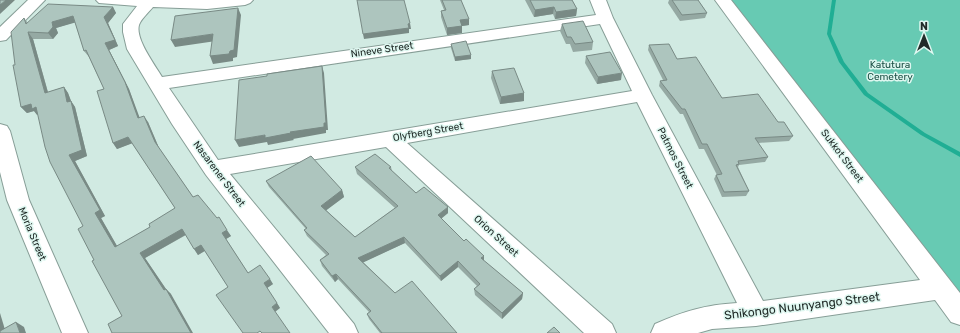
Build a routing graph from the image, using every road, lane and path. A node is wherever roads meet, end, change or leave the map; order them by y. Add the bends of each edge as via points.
1 (37, 0) edge
2 (104, 0) edge
3 (246, 0) edge
4 (723, 0) edge
5 (148, 2) junction
6 (602, 9) edge
7 (0, 36) edge
8 (159, 83) junction
9 (643, 95) junction
10 (0, 131) edge
11 (390, 139) junction
12 (213, 169) junction
13 (942, 288) junction
14 (960, 313) edge
15 (756, 314) junction
16 (75, 333) edge
17 (345, 333) edge
18 (603, 333) edge
19 (664, 333) edge

1 - 7 street
2 - 5 street
3 - 5 street via 207,4
4 - 13 street, Sukkot Street
5 - 8 street, Nasarener Street via 131,24 131,32 136,49
6 - 8 street, Nineve Street
6 - 9 street, Patmos Street
8 - 12 street, Nasarener Street via 179,119
9 - 11 street, Olyfberg Street
9 - 15 street, Patmos Street
10 - 16 street, Moria Street via 18,200
11 - 12 street, Olyfberg Street
11 - 18 street, Orion Street
12 - 17 street, Nasarener Street
13 - 14 street, Sukkot Street
13 - 15 street, Shikongo Nuunyango Street
15 - 19 street, Shikongo Nuunyango Street via 712,317 684,324

